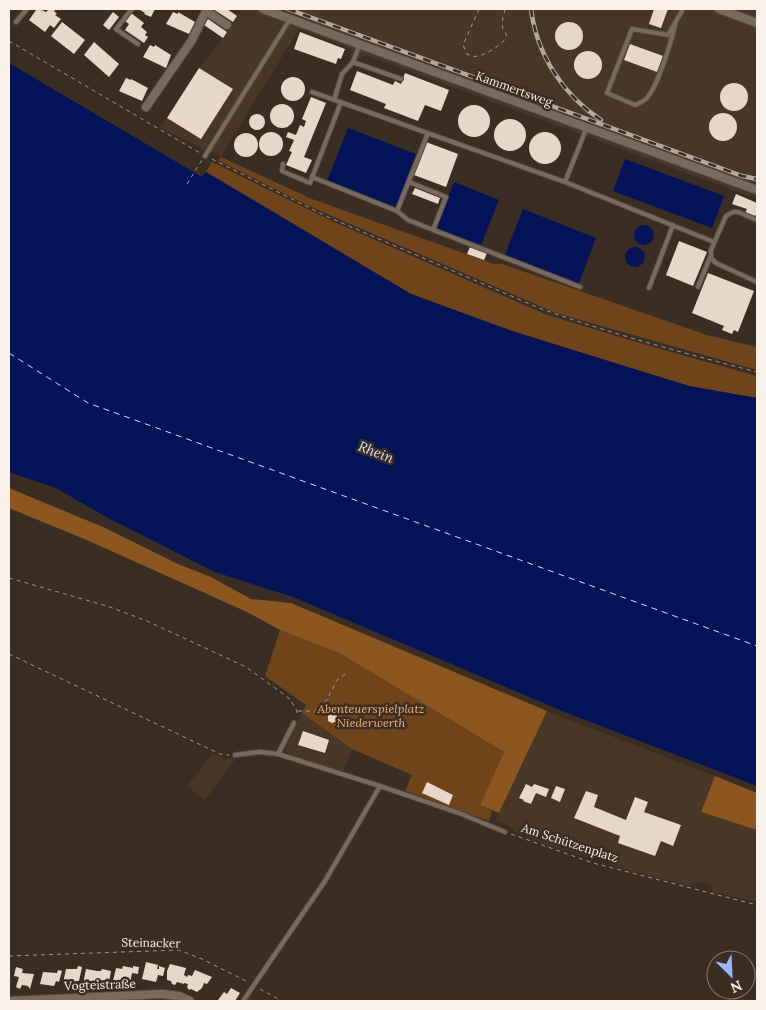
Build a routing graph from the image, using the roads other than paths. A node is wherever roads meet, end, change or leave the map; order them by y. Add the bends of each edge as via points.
1 (27, 9) edge
2 (132, 9) edge
3 (263, 9) edge
4 (683, 9) edge
5 (718, 9) edge
6 (207, 10) edge
7 (290, 19) junction
8 (676, 21) junction
9 (16, 22) dead end
10 (757, 23) edge
11 (227, 25) dead end
12 (138, 44) dead end
13 (360, 44) junction
14 (353, 62) junction
15 (400, 79) dead end
16 (312, 92) dead end
17 (334, 100) junction
18 (341, 102) junction
19 (146, 106) dead end
20 (587, 127) junction
21 (428, 133) junction
22 (205, 156) road end
23 (283, 164) dead end
24 (312, 177) junction
25 (409, 182) junction
26 (565, 182) junction
27 (757, 190) edge
28 (397, 211) junction
29 (757, 220) edge
30 (673, 225) junction
31 (433, 230) junction
32 (714, 242) junction
33 (711, 255) junction
34 (757, 282) edge
35 (580, 287) dead end
36 (698, 287) dead end
37 (648, 288) dead end
38 (294, 722) road end
39 (278, 754) junction
40 (235, 755) road end
41 (380, 786) junction
42 (505, 832) road end
43 (9, 1001) edge
44 (190, 1001) edge
45 (243, 1001) edge

1 - 9 lane
2 - 12 lane via 116,28
3 - 7 street, Kammertsweg
4 - 8 lane
5 - 10 street
6 - 11 street
6 - 19 street via 192,40
7 - 13 street, Kammertsweg
7 - 22 lane
8 - 8 lane via 668,35 632,29 607,93 635,105 645,101 671,41
13 - 14 lane
13 - 20 street, Kammertsweg
14 - 15 lane
14 - 17 lane via 342,74
16 - 17 lane
17 - 18 lane
18 - 21 lane
18 - 24 lane
20 - 26 lane
20 - 27 street, Kammertsweg
21 - 25 lane
21 - 26 lane
23 - 24 lane via 282,170 310,183
24 - 28 lane
25 - 28 lane
25 - 31 lane via 446,197
26 - 30 lane
28 - 31 lane via 408,220
29 - 32 lane via 733,212 726,216
30 - 32 lane
30 - 37 lane
31 - 35 lane
32 - 33 lane
33 - 34 lane via 716,264
33 - 36 lane
38 - 39 lane
39 - 40 lane, Am Schützenplatz
39 - 41 lane, Am Schützenplatz
41 - 42 lane, Am Schützenplatz
41 - 45 lane via 325,881
43 - 44 street, Vogteistraße via 162,994

